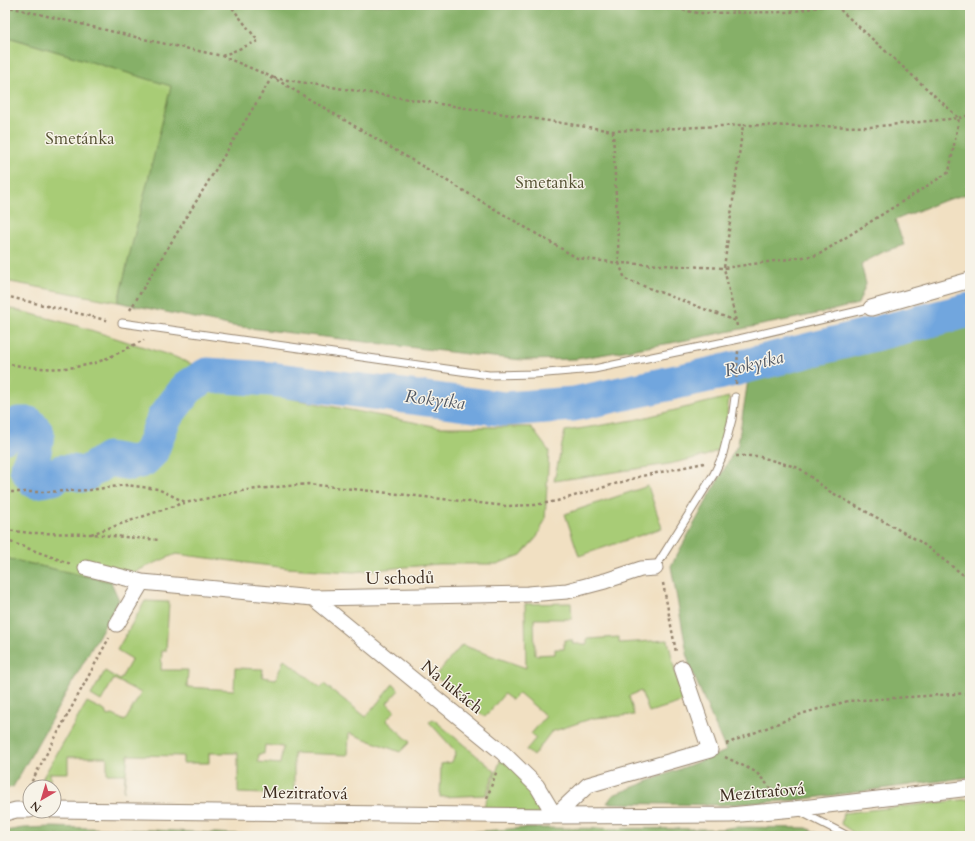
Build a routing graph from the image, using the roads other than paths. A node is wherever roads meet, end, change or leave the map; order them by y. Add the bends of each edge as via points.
1 (970, 280) edge
2 (871, 308) joint
3 (122, 323) road end
4 (735, 397) road end
5 (86, 568) road end
6 (655, 568) joint
7 (142, 582) junction
8 (313, 598) junction
9 (117, 624) dead end
10 (682, 668) road end
11 (970, 788) edge
12 (794, 809) junction
13 (62, 810) edge
14 (555, 816) junction
15 (848, 836) edge

1 - 2 street
2 - 3 lane via 594,369 489,375
4 - 6 lane via 722,457
5 - 7 street, U schodů
6 - 8 street, U schodů via 640,569 567,591
7 - 8 street, U schodů
7 - 9 street
8 - 14 street, Na lukách via 503,753 538,786
10 - 14 street via 710,750 588,785
11 - 12 street, Mezitraťová
12 - 14 street, Mezitraťová via 730,815
12 - 15 lane
13 - 14 street, Mezitraťová

